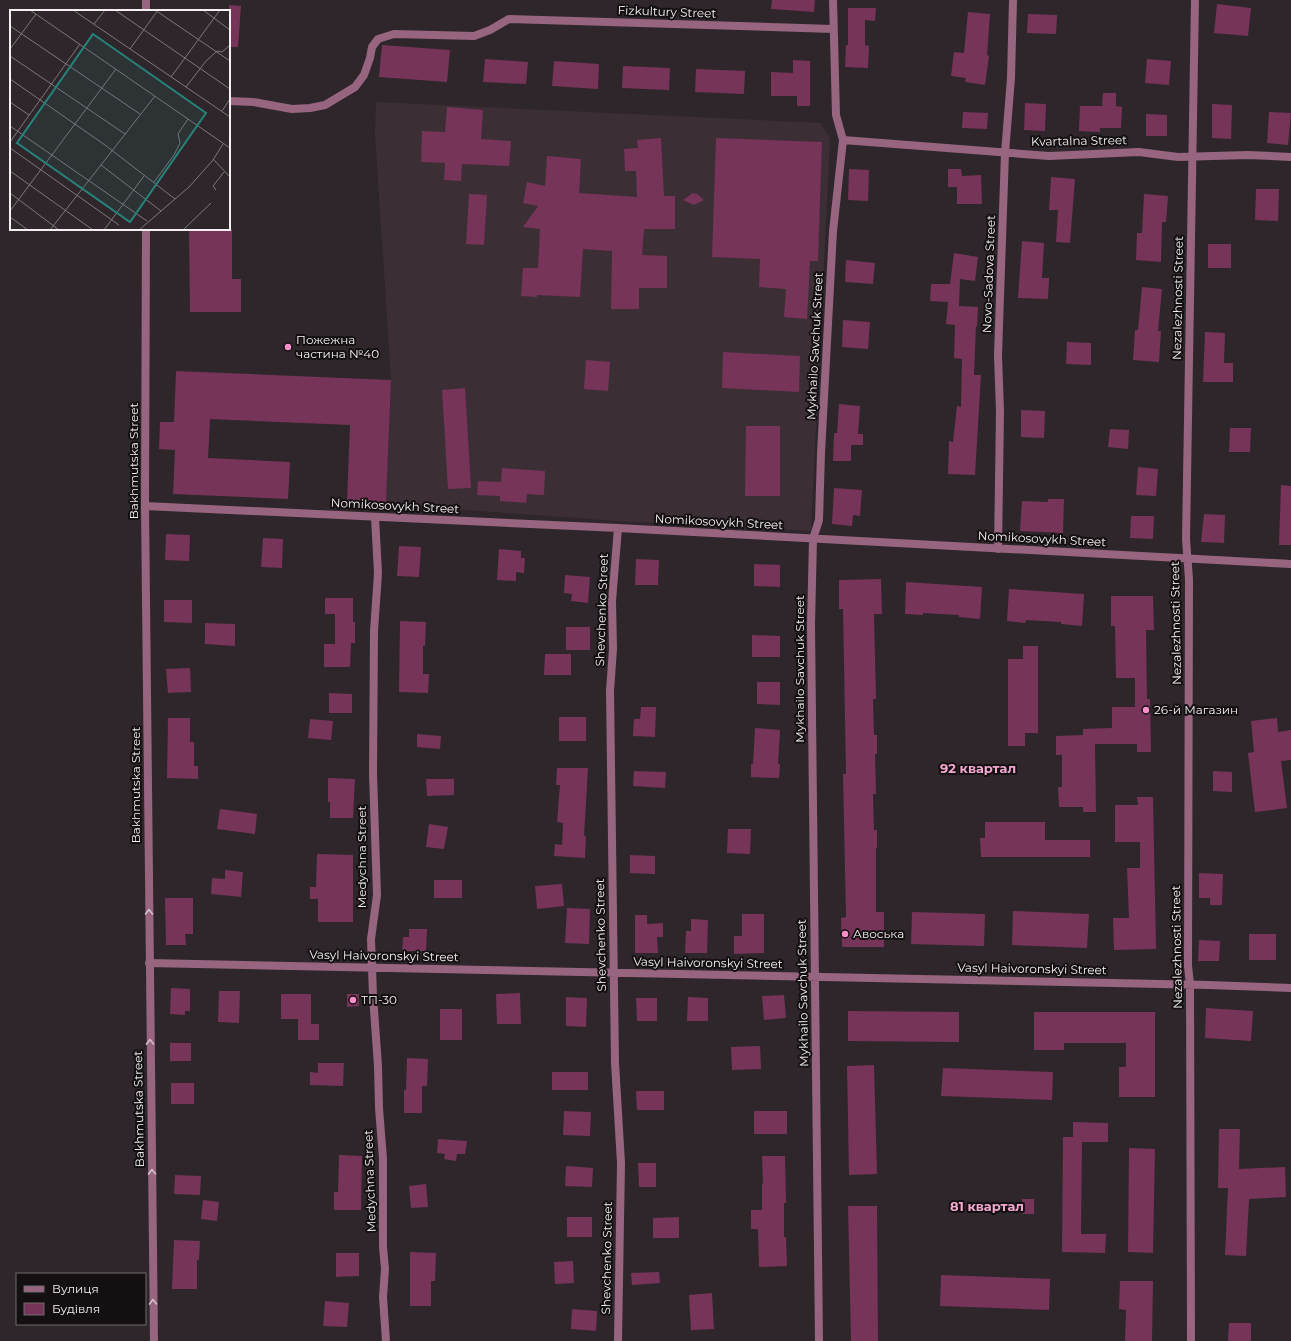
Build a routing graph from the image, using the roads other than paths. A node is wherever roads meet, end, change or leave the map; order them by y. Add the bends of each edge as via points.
1 (832, 0) edge
2 (1013, 0) edge
3 (1195, 0) edge
4 (834, 29) junction
5 (230, 101) edge
6 (843, 140) junction
7 (1005, 153) junction
8 (1192, 155) junction
9 (1291, 157) edge
10 (146, 230) edge
11 (145, 506) junction
12 (375, 517) junction
13 (618, 528) junction
14 (813, 539) junction
15 (998, 549) junction
16 (1188, 559) junction
17 (1291, 564) edge
18 (149, 963) junction
19 (373, 968) junction
20 (613, 973) junction
21 (815, 977) junction
22 (1190, 984) junction
23 (1291, 988) edge
24 (154, 1341) edge
25 (386, 1341) edge
26 (618, 1341) edge
27 (819, 1341) edge
28 (1192, 1341) edge

1 - 4 street, Mykhailo Savchuk Street
2 - 7 street, Novo-Sadova Street
3 - 8 street, Nezalezhnosti Street
4 - 5 street, Fizkultury Street via 509,19 474,36 394,34 378,39 372,47 364,75 355,87 325,105 292,109
4 - 6 street, Mykhailo Savchuk Street via 836,115
6 - 7 street, Kvartalna Street
6 - 14 street, Mykhailo Savchuk Street via 834,232 819,520
7 - 8 street, Kvartalna Street via 1049,156 1139,152 1178,157
7 - 15 street, Novo-Sadova Street via 998,355
8 - 9 street, Kvartalna Street
8 - 16 street, Nezalezhnosti Street via 1186,539
10 - 11 street, Bakhmutska Street
11 - 12 street, Nomikosovykh Street
18 -> 11 street, Bakhmutska Street
12 - 13 street, Nomikosovykh Street
12 - 19 street, Medychna Street via 378,573 374,631 373,773 377,895 371,939
13 - 14 street, Nomikosovykh Street
13 - 20 street, Shevchenko Street via 612,601 613,649 610,691
14 - 15 street, Nomikosovykh Street
14 - 21 street, Mykhailo Savchuk Street via 811,633
15 - 16 street, Nomikosovykh Street
16 - 17 street, Nomikosovykh Street
16 - 22 street, Nezalezhnosti Street
18 - 19 street, Vasyl Haivoronskyi Street
24 -> 18 street, Bakhmutska Street
19 - 20 street, Vasyl Haivoronskyi Street
19 - 25 street, Medychna Street via 383,1159
20 - 21 street, Vasyl Haivoronskyi Street
20 - 26 street, Shevchenko Street via 621,1163
21 - 22 street, Vasyl Haivoronskyi Street
21 - 27 street, Mykhailo Savchuk Street
22 - 23 street, Vasyl Haivoronskyi Street
22 - 28 street, Nezalezhnosti Street

